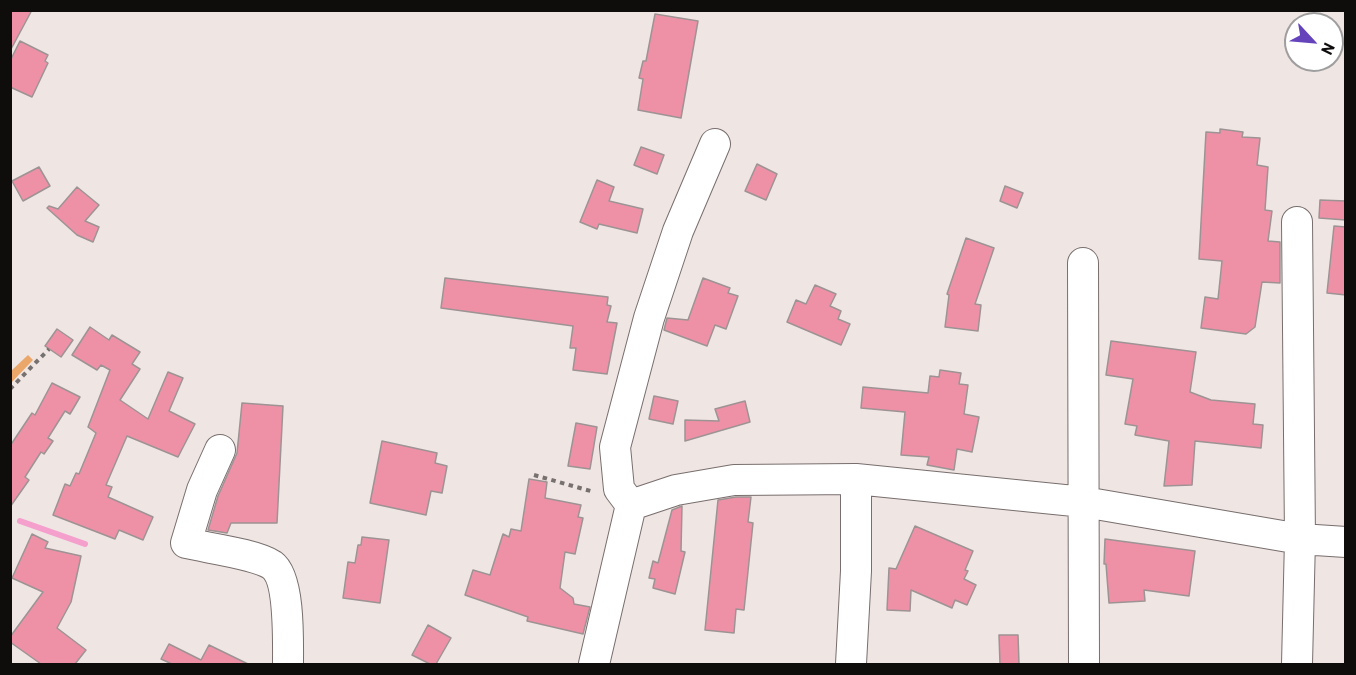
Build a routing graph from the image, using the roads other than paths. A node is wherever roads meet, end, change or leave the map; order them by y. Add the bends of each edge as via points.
1 (715, 144) dead end
2 (1297, 222) dead end
3 (1083, 263) dead end
4 (220, 450) dead end
5 (856, 479) junction
6 (1084, 502) junction
7 (631, 505) junction
8 (1300, 539) junction
9 (1346, 542) edge
10 (288, 664) edge
11 (594, 664) edge
12 (851, 664) edge
13 (1083, 664) edge
14 (1297, 664) edge

1 - 7 street via 678,231 649,318 615,447 620,489
2 - 8 street
3 - 6 street
4 - 10 street via 202,490 186,543 274,566 283,581
5 - 6 street
5 - 7 street via 734,480 676,490
5 - 12 street
6 - 8 street
6 - 13 street
7 - 11 street
8 - 9 street
8 - 14 street

